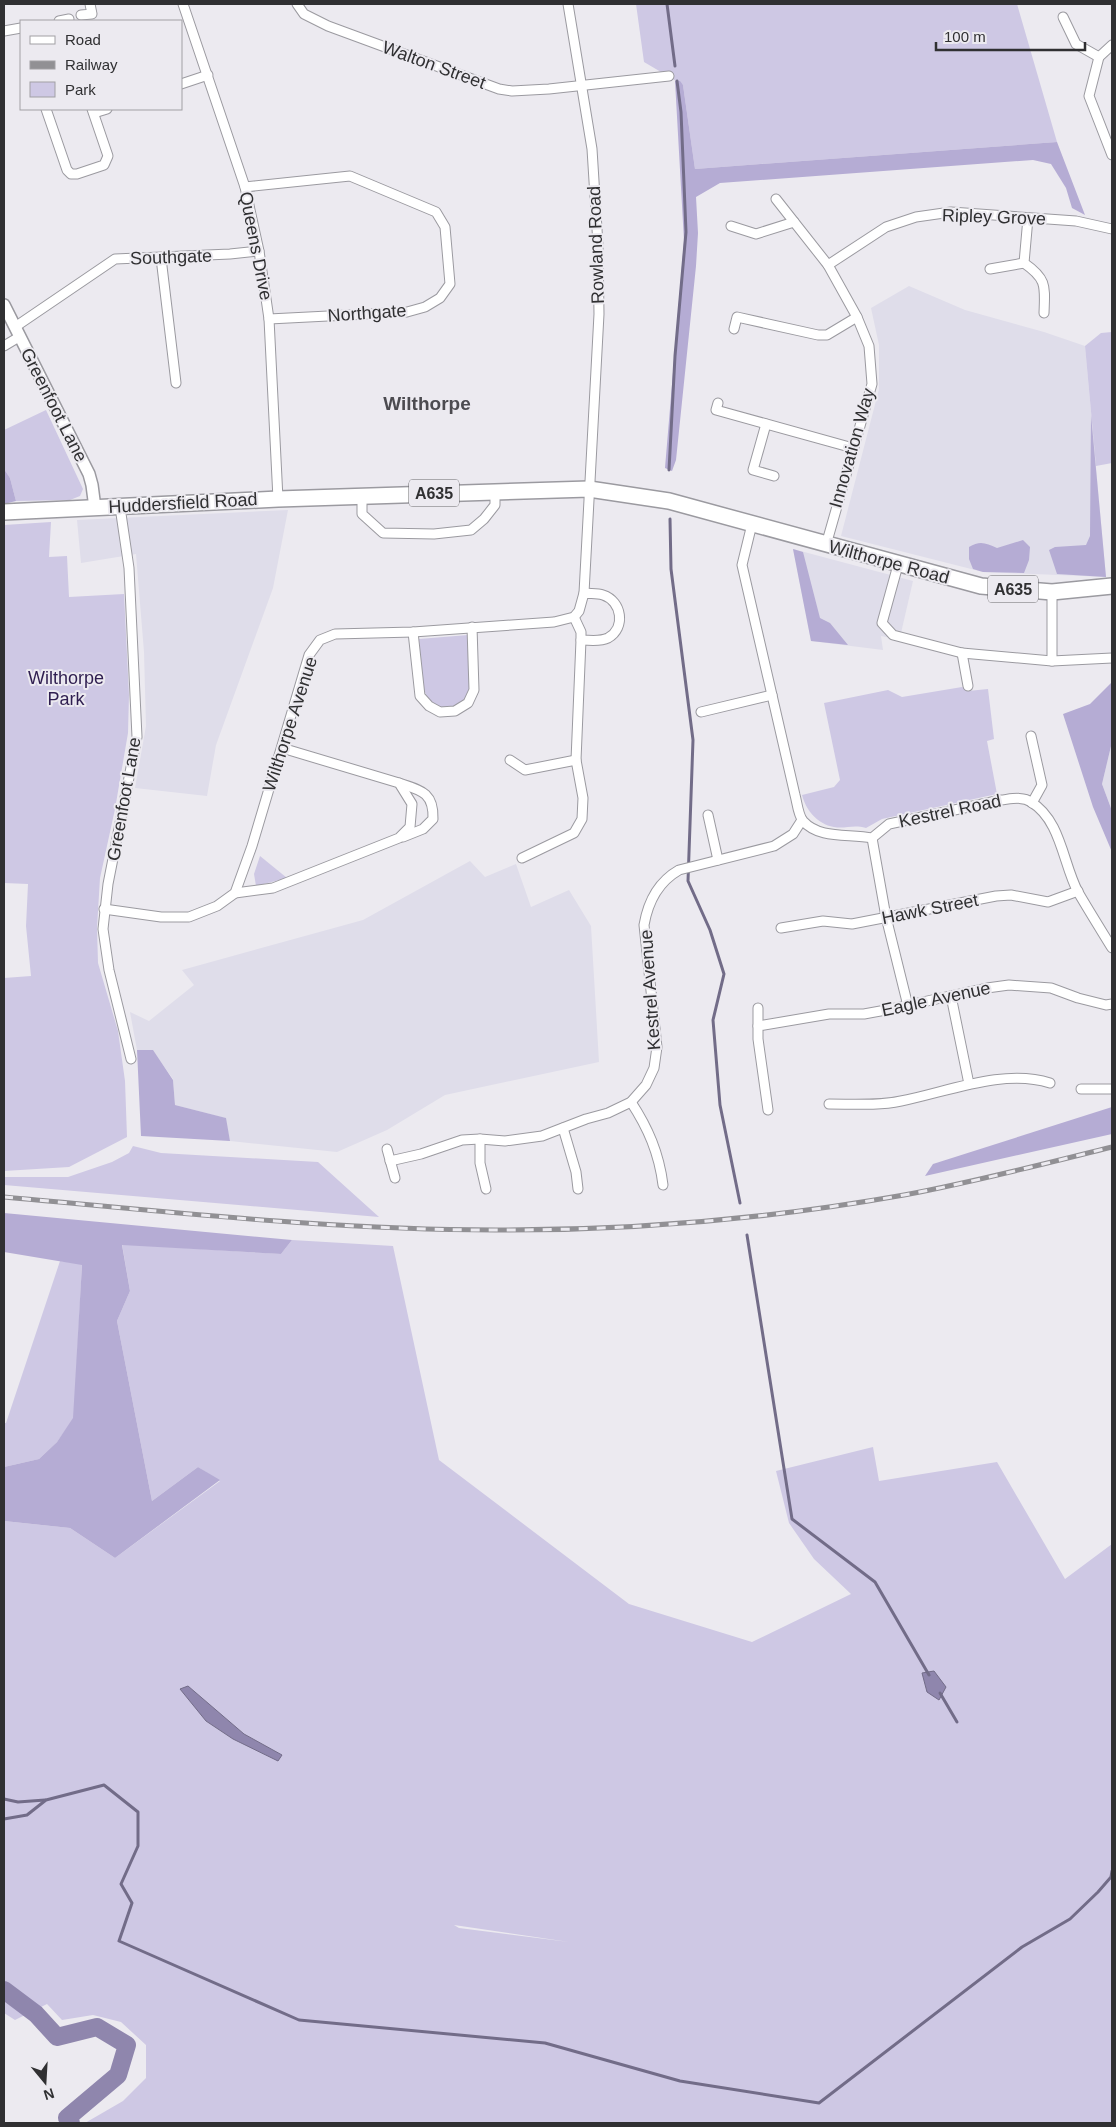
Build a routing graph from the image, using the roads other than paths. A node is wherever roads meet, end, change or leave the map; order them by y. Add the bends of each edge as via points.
1 (90, 4) edge
2 (183, 4) edge
3 (296, 4) edge
4 (568, 4) edge
5 (81, 15) dead end
6 (1063, 17) dead end
7 (69, 19) dead end
8 (64, 20) edge
9 (20, 28) edge
10 (4, 31) edge
11 (1112, 45) edge
12 (1099, 57) junction
13 (208, 75) junction
14 (669, 76) dead end
15 (182, 84) edge
16 (582, 85) junction
17 (46, 110) edge
18 (93, 111) edge
19 (1112, 155) edge
20 (245, 187) junction
21 (776, 199) dead end
22 (1028, 218) junction
23 (794, 222) junction
24 (731, 226) dead end
25 (1112, 229) edge
26 (258, 251) junction
27 (161, 258) junction
28 (1024, 264) junction
29 (828, 265) junction
30 (990, 269) dead end
31 (4, 305) edge
32 (1044, 312) dead end
33 (858, 318) junction
34 (269, 319) junction
35 (734, 329) dead end
36 (17, 332) junction
37 (4, 346) edge
38 (176, 383) dead end
39 (718, 403) dead end
40 (766, 424) junction
41 (853, 448) junction
42 (774, 476) dead end
43 (590, 488) junction
44 (495, 491) junction
45 (362, 497) junction
46 (278, 499) junction
47 (670, 502) joint
48 (120, 507) junction
49 (95, 508) junction
50 (4, 512) edge
51 (752, 524) junction
52 (826, 545) junction
53 (898, 565) junction
54 (1112, 586) edge
55 (1052, 592) junction
56 (584, 593) junction
57 (574, 617) junction
58 (472, 628) junction
59 (413, 632) junction
60 (581, 640) junction
61 (962, 653) junction
62 (1112, 658) edge
63 (1052, 661) junction
64 (968, 686) dead end
65 (772, 695) junction
66 (701, 712) dead end
67 (1031, 736) dead end
68 (282, 748) junction
69 (510, 760) dead end
70 (576, 760) junction
71 (1036, 761) junction
72 (1026, 763) dead end
73 (399, 783) junction
74 (1032, 803) junction
75 (708, 815) dead end
76 (802, 820) junction
77 (399, 838) junction
78 (872, 838) junction
79 (522, 858) dead end
80 (718, 860) junction
81 (1078, 891) junction
82 (235, 893) junction
83 (104, 909) junction
84 (886, 917) junction
85 (781, 928) dead end
86 (1112, 948) edge
87 (951, 996) junction
88 (1112, 1004) edge
89 (908, 1006) junction
90 (758, 1008) dead end
91 (758, 1026) junction
92 (131, 1059) dead end
93 (1050, 1083) dead end
94 (968, 1084) junction
95 (1081, 1089) dead end
96 (1112, 1089) edge
97 (631, 1102) junction
98 (829, 1104) dead end
99 (768, 1110) dead end
100 (563, 1128) junction
101 (480, 1139) junction
102 (387, 1148) dead end
103 (390, 1161) junction
104 (395, 1178) dead end
105 (664, 1185) dead end
106 (486, 1189) dead end
107 (578, 1190) dead end

1 - 5 street via 92,14
2 - 13 street, Queens Drive
3 - 16 street, Walton Street via 304,14 328,26 499,89 526,91
4 - 16 street, Rowland Road
6 - 12 street via 1076,44
7 - 8 street
9 - 10 street
11 - 12 street
12 - 19 street via 1089,96
13 - 15 street
13 - 20 street, Queens Drive
14 - 16 street, Walton Street
16 - 43 street, Rowland Road via 592,158 599,281
17 - 18 street via 71,174 104,165 108,156
20 - 26 street, Queens Drive
20 - 34 street, Northgate via 350,176 436,212 445,227 450,284 440,298 425,307 407,312
21 - 23 street, Innovation Way
22 - 25 street, Ripley Grove via 1076,221
22 - 28 street
22 - 29 street, Ripley Grove via 951,212 916,218 886,228
23 - 24 street via 756,234
23 - 29 street, Innovation Way
26 - 27 street, Southgate
26 - 34 street, Queens Drive
27 - 36 street, Southgate via 115,259
27 - 38 street
28 - 30 street
28 - 32 street via 1042,279
29 - 33 street, Innovation Way
31 - 36 street, Greenfoot Lane
33 - 35 street via 828,335 737,316
33 - 41 street, Innovation Way via 869,346 872,384
34 - 46 street, Queens Drive
36 - 37 street, Southgate
36 - 49 street, Greenfoot Lane via 89,474
39 - 40 street via 716,410
40 - 41 street
40 - 42 street via 753,470
41 - 52 street, Innovation Way
43 - 44 highway, Huddersfield Road / A635
43 - 47 highway, Huddersfield Road / A635
43 - 56 street
44 - 45 highway, Huddersfield Road / A635
44 - 45 street via 495,505 471,530 434,534 383,533 362,514
45 - 46 highway, Huddersfield Road / A635
46 - 48 highway, Huddersfield Road / A635
47 - 51 highway, Wilthorpe Road / A635
48 - 49 highway, Huddersfield Road / A635
48 - 83 street, Greenfoot Lane via 129,568 137,737
49 - 50 highway, Huddersfield Road / A635
51 - 52 highway, Wilthorpe Road / A635
51 - 65 street via 742,565
52 - 53 highway, Wilthorpe Road / A635
53 - 55 highway, Wilthorpe Road / A635 via 981,586
53 - 61 street via 882,623 893,635
54 - 55 highway, Wilthorpe Road / A635
55 - 63 street
56 - 57 street
56 - 60 street via 609,597 620,617 615,632 609,637
57 - 58 street, Wilthorpe Avenue via 554,622
57 - 60 street
58 - 59 street, Wilthorpe Avenue
58 - 59 street via 474,690 468,703 456,711 440,712 420,696
59 - 68 street, Wilthorpe Avenue via 335,634 320,640 309,655
60 - 70 street
61 - 63 street
61 - 64 street
62 - 63 street
65 - 66 street
65 - 76 street
67 - 71 street
68 - 73 street
68 - 82 street, Wilthorpe Avenue
69 - 70 street via 525,770
70 - 79 street via 583,798 582,819 574,833
71 - 72 street
71 - 74 street via 1042,785
73 - 77 street via 412,804 410,827
73 - 77 street via 422,790 433,809 433,819 423,829
74 - 78 street, Kestrel Road via 1019,798 1001,800 889,824
74 - 81 street via 1050,823
75 - 80 street
76 - 78 street via 830,834
76 - 80 street, Kestrel Avenue via 793,834 774,846
77 - 82 street via 273,888
78 - 84 street
80 - 97 street, Kestrel Avenue via 679,870 654,893 646,914 644,925 657,1047 654,1068 646,1085
81 - 84 street, Hawk Street via 1048,902 1011,895 996,896
81 - 86 street
82 - 83 street via 217,906 189,917 161,917
83 - 92 street, Greenfoot Lane via 104,945
84 - 85 street, Hawk Street via 852,924 823,921
84 - 89 street
87 - 88 street, Eagle Avenue via 1009,985 1050,988 1078,998
87 - 89 street, Eagle Avenue
87 - 94 street
89 - 91 street, Eagle Avenue via 864,1014 829,1014
90 - 91 street
91 - 99 street
93 - 94 street via 1035,1078 1014,1078
94 - 98 street via 900,1102
95 - 96 street
97 - 100 street, Kestrel Avenue
97 - 105 street via 655,1144
100 - 101 street, Kestrel Avenue via 525,1139
100 - 107 street
101 - 103 street, Kestrel Avenue via 462,1140
101 - 106 street via 480,1163
102 - 103 street
103 - 104 street

